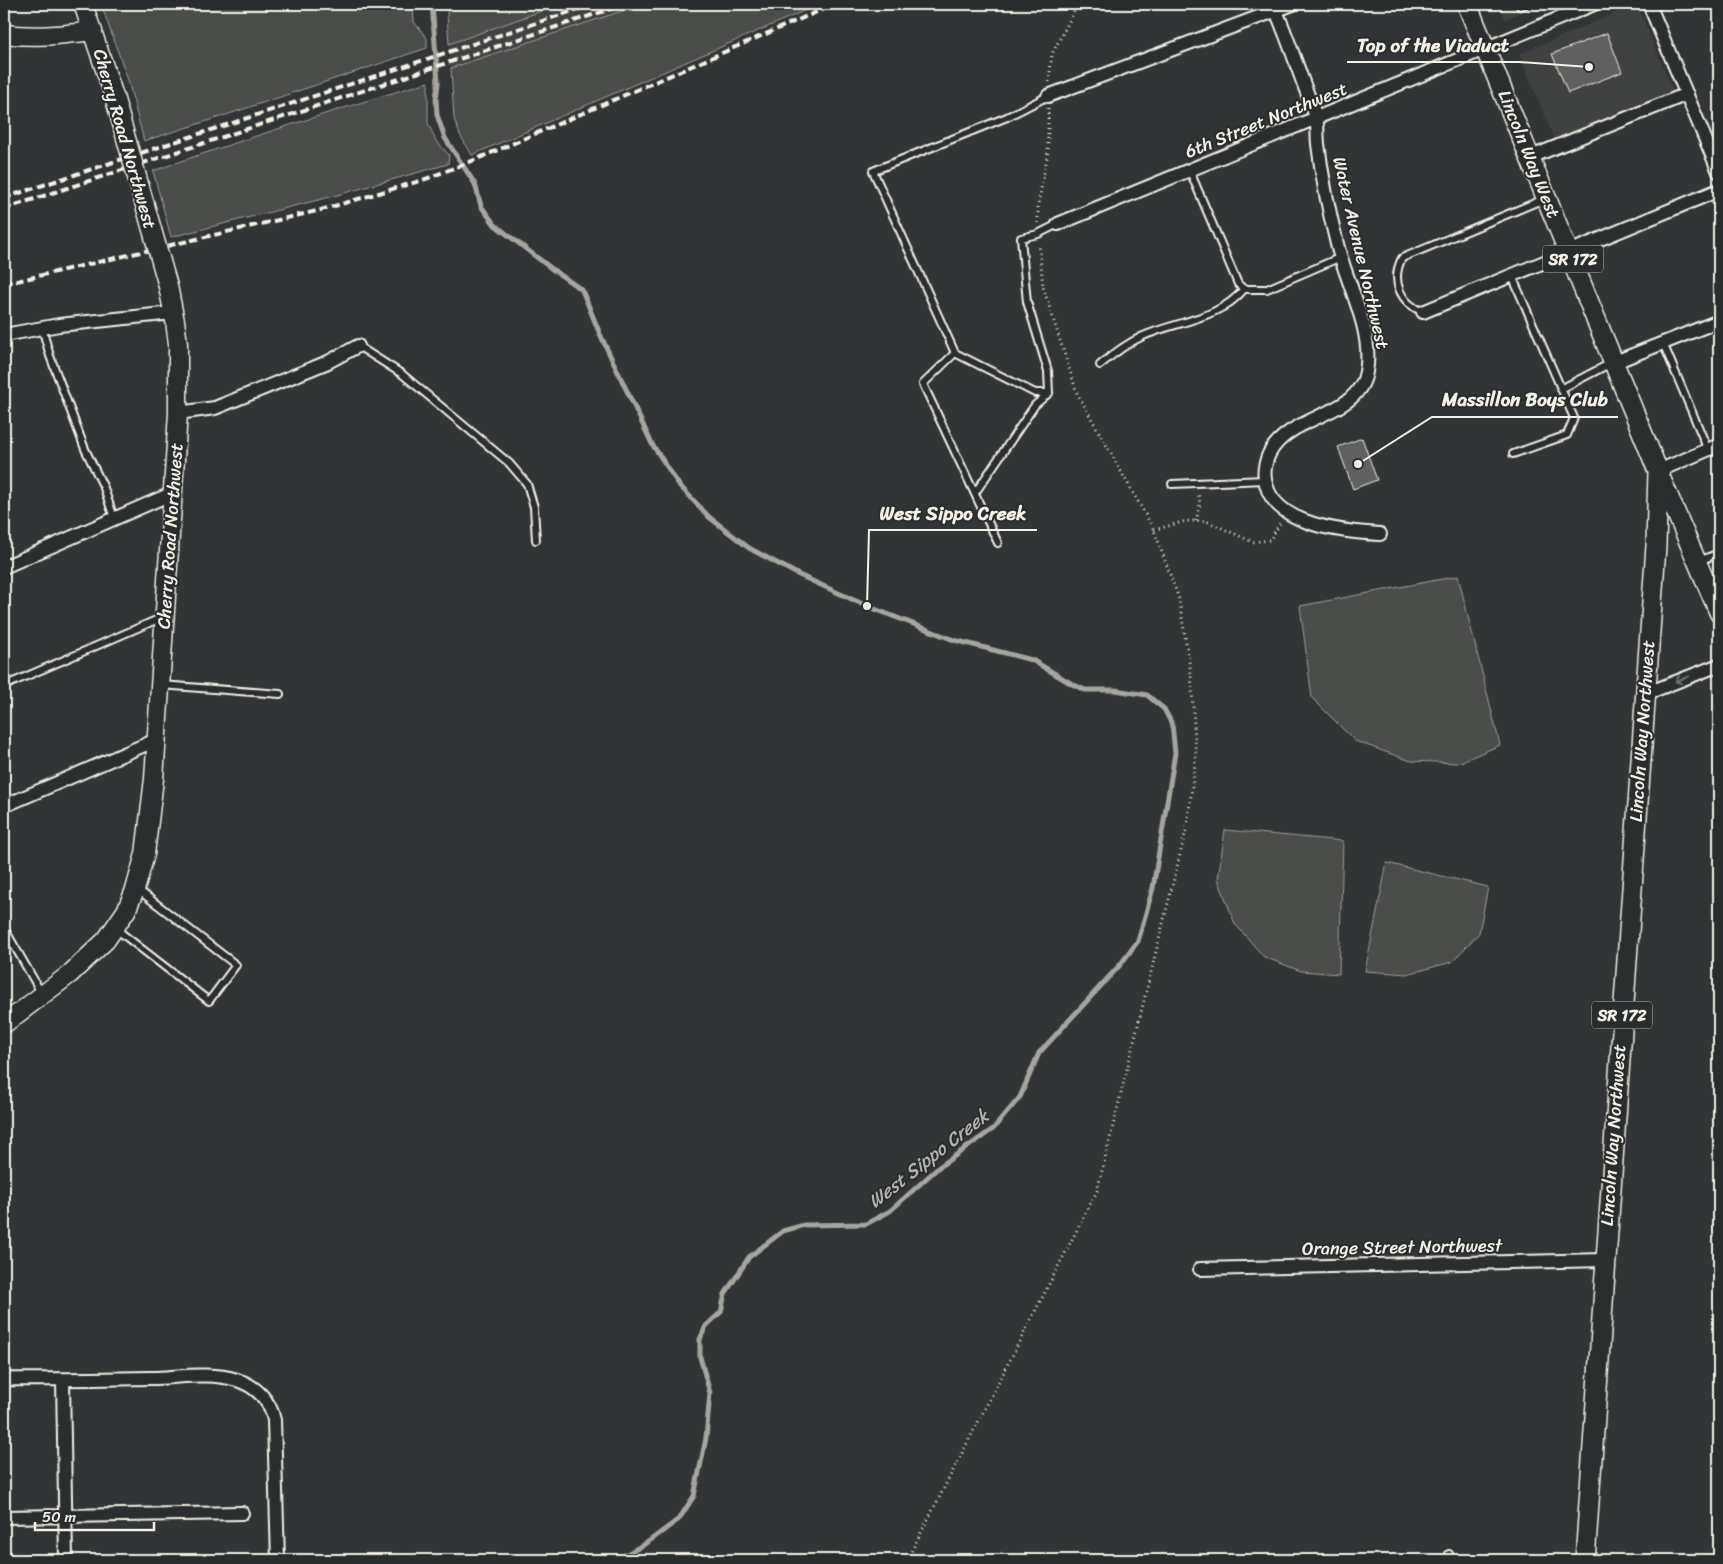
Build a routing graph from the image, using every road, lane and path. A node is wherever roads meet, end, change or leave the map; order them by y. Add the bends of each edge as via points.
1 (1078, 4) edge
2 (1293, 4) edge
3 (1467, 4) edge
4 (1519, 4) edge
5 (1526, 4) edge
6 (1649, 4) edge
7 (83, 5) edge
8 (1588, 5) edge
9 (1275, 7) edge
10 (92, 31) junction
11 (4, 34) edge
12 (1486, 49) junction
13 (1687, 94) junction
14 (1048, 96) junction
15 (1316, 119) junction
16 (1716, 155) edge
17 (1531, 157) junction
18 (1189, 169) junction
19 (1719, 172) edge
20 (1719, 190) edge
21 (1548, 198) junction
22 (1058, 224) joint
23 (1038, 234) junction
24 (1570, 252) junction
25 (1340, 257) junction
26 (1512, 276) junction
27 (1244, 289) junction
28 (1424, 312) joint
29 (173, 313) junction
30 (1719, 321) edge
31 (42, 328) junction
32 (4, 335) edge
33 (1663, 343) junction
34 (358, 346) joint
35 (955, 352) junction
36 (1615, 362) junction
37 (1100, 365) dead end
38 (1561, 389) junction
39 (1049, 393) junction
40 (178, 413) junction
41 (1714, 447) edge
42 (1513, 454) dead end
43 (1658, 470) junction
44 (1265, 480) junction
45 (1197, 483) junction
46 (1172, 484) dead end
47 (172, 493) junction
48 (975, 493) junction
49 (1287, 511) junction
50 (114, 518) junction
51 (1196, 521) junction
52 (1154, 530) junction
53 (1380, 534) dead end
54 (536, 540) dead end
55 (998, 543) dead end
56 (1719, 553) edge
57 (1698, 562) junction
58 (4, 567) edge
59 (1719, 613) edge
60 (164, 616) junction
61 (1719, 665) edge
62 (160, 685) junction
63 (4, 686) edge
64 (280, 694) dead end
65 (1645, 694) junction
66 (156, 740) junction
67 (4, 806) edge
68 (135, 888) junction
69 (4, 928) edge
70 (115, 928) junction
71 (43, 995) junction
72 (4, 1024) edge
73 (1605, 1260) junction
74 (1200, 1269) dead end
75 (4, 1379) edge
76 (63, 1380) junction
77 (242, 1513) dead end
78 (65, 1516) junction
79 (4, 1517) edge
80 (66, 1560) edge
81 (278, 1560) edge
82 (907, 1560) edge
83 (1584, 1560) edge

1 - 14 path via 1052,54
2 - 9 street
3 - 12 main road, Lincoln Way West / SR 172
4 - 5 lane
6 - 13 street
7 - 10 street, Cherry Road Northwest
8 - 12 street, 6th Street Northwest
9 - 14 street
9 - 15 street, Water Avenue Northwest
10 - 11 street via 52,36
10 - 29 street, Cherry Road Northwest, bridge via 114,96
12 - 15 street, 6th Street Northwest
12 - 17 main road, Lincoln Way West / SR 172
13 - 16 street
13 - 17 street
14 - 23 path via 1048,152 1038,205
14 - 35 lane via 1007,117 873,171
15 - 18 street, 6th Street Northwest
15 - 25 street, Water Avenue Northwest via 1327,198
16 - 19 street
17 - 21 main road, Lincoln Way West / SR 172
18 - 22 street, 6th Street Northwest
18 - 27 lane via 1238,284
20 - 24 street
21 - 24 main road, Lincoln Way West / SR 172
21 - 28 lane via 1402,258 1397,276 1399,289 1412,308
22 - 23 lane
23 - 39 lane via 1021,238 1027,302 1048,370
23 - 52 path via 1043,287 1077,393
24 - 26 street
24 - 36 main road, Lincoln Way West / SR 172
25 - 27 lane via 1267,289
25 - 44 street, Water Avenue Northwest via 1368,346 1366,374 1353,398 1300,425 1279,440 1268,457
26 - 28 street
26 - 38 lane
27 - 37 lane via 1227,305 1184,324 1142,337
29 - 31 street
29 - 40 street, Cherry Road Northwest via 178,344
30 - 33 street
31 - 32 street
31 - 50 lane via 85,449
33 - 36 street
33 - 41 lane
34 - 40 street via 328,362 215,408
34 - 54 lane via 402,374 509,463 527,484 534,507
35 - 39 lane via 1035,393
35 - 48 lane via 923,384
36 - 38 lane
36 - 43 main road, Lincoln Way West / SR 172
38 - 42 lane via 1574,418 1566,436
39 - 48 lane via 1035,405
40 - 47 street, Cherry Road Northwest
41 - 43 street
43 - 57 street
43 - 65 main road, Lincoln Way Northwest / SR 172
44 - 45 lane
44 - 49 street via 1269,493
45 - 46 lane
45 - 51 path via 1200,504
47 - 50 street
47 - 60 street, Cherry Road Northwest
48 - 55 lane
49 - 51 path via 1270,540 1253,542 1206,521
49 - 53 street via 1325,528
50 - 58 street
51 - 52 path
52 - 82 path via 1179,599 1192,673 1196,756 1187,826 1097,1191
56 - 57 lane
57 - 59 street
60 - 62 street, Cherry Road Northwest
60 - 63 lane
61 -> 65 street
62 - 64 lane
62 - 66 street, Cherry Road Northwest
65 - 73 main road, Lincoln Way Northwest / SR 172
66 - 67 street
66 - 68 street, Cherry Road Northwest via 149,823
68 - 70 street, Cherry Road Northwest via 126,912
68 - 70 lane via 236,964 209,1001
69 - 71 lane
70 - 71 street, Cherry Road Northwest via 89,958
71 - 72 street, Cherry Road Northwest
73 - 74 street, Orange Street Northwest
73 - 83 main road, Lincoln Way Northwest / SR 172
75 - 76 street
76 - 78 street
76 - 81 street via 218,1377 237,1380 255,1389 270,1406 274,1420
77 - 78 street
78 - 79 street
78 - 80 street

